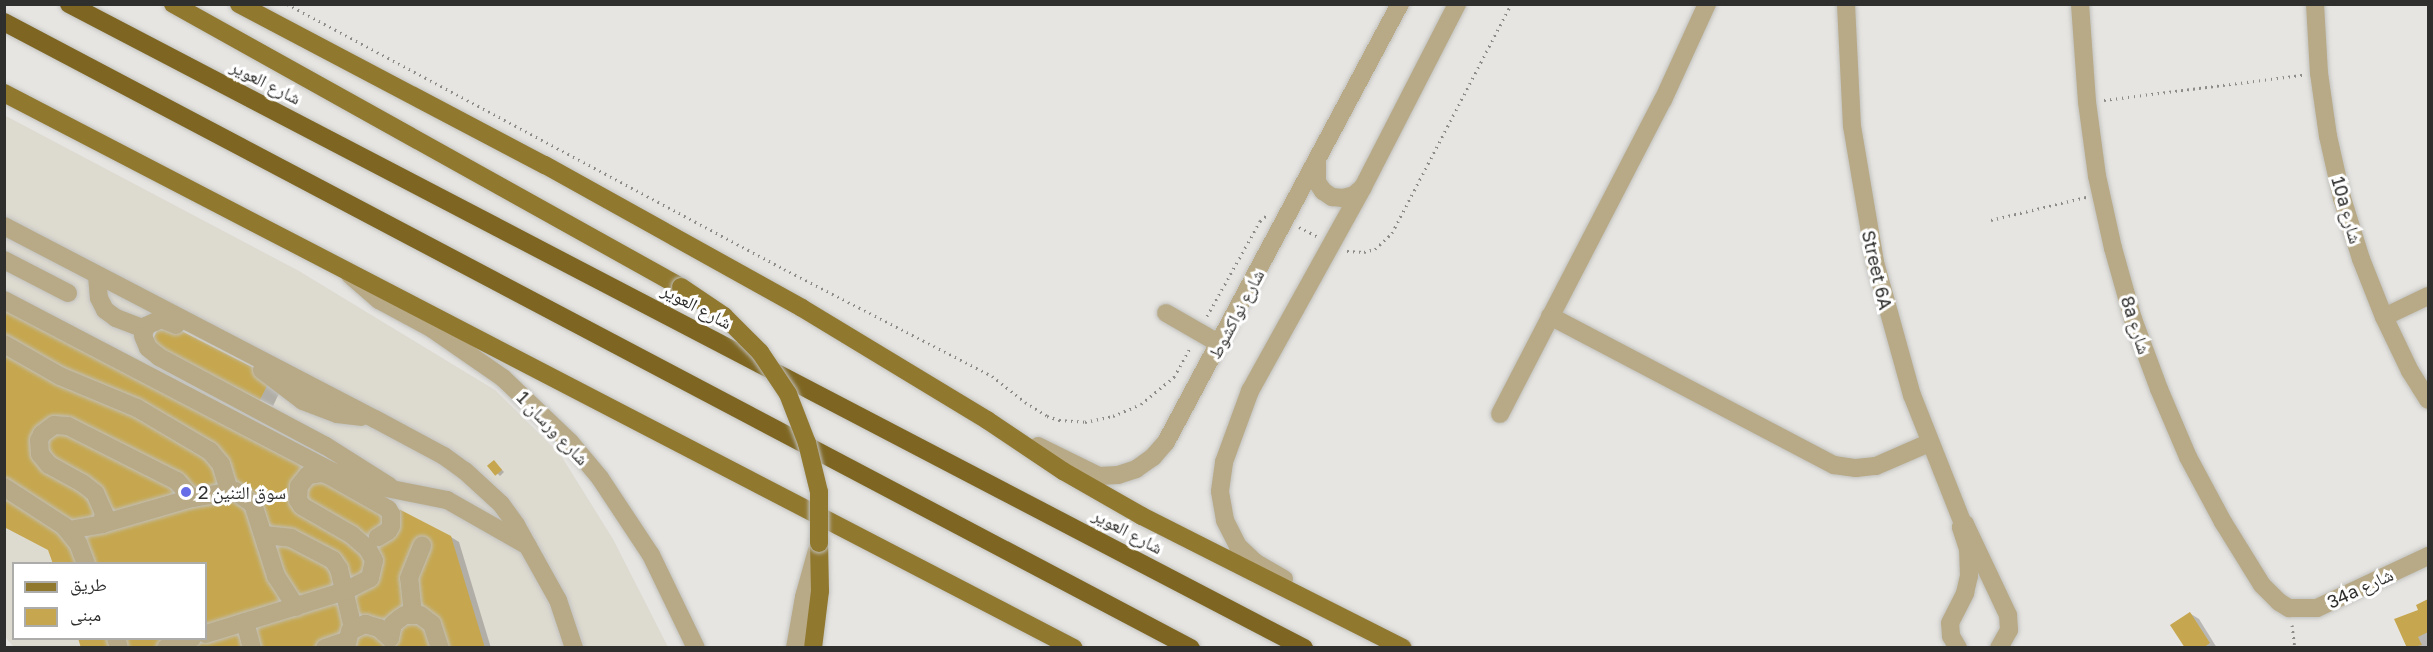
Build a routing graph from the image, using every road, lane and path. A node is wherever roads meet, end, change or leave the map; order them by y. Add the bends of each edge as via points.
1 (69, 4) edge
2 (173, 4) edge
3 (239, 4) edge
4 (287, 4) edge
5 (1400, 4) edge
6 (1457, 4) edge
7 (1511, 4) edge
8 (1707, 4) edge
9 (1846, 4) edge
10 (2080, 4) edge
11 (2315, 4) edge
12 (4, 22) edge
13 (2319, 73) junction
14 (4, 93) edge
15 (2087, 102) junction
16 (1318, 159) junction
17 (1363, 187) junction
18 (2101, 194) junction
19 (1286, 220) junction
20 (1992, 220) dead end
21 (4, 226) edge
22 (1332, 244) junction
23 (4, 260) edge
24 (345, 269) junction
25 (97, 276) junction
26 (68, 293) dead end
27 (2428, 296) edge
28 (4, 300) edge
29 (1166, 313) dead end
30 (1550, 316) junction
31 (2384, 317) junction
32 (144, 329) junction
33 (1198, 332) junction
34 (4, 344) edge
35 (1220, 344) junction
36 (2428, 400) edge
37 (303, 401) junction
38 (1500, 414) dead end
39 (375, 419) junction
40 (987, 420) junction
41 (290, 428) junction
42 (1929, 444) junction
43 (154, 469) junction
44 (4, 487) edge
45 (229, 490) junction
46 (395, 490) junction
47 (192, 498) junction
48 (160, 507) junction
49 (102, 524) junction
50 (1963, 524) junction
51 (69, 530) junction
52 (264, 535) junction
53 (378, 537) dead end
54 (819, 543) junction
55 (422, 544) dead end
56 (528, 546) junction
57 (2428, 556) edge
58 (85, 562) edge
59 (345, 591) junction
60 (987, 603) junction
61 (296, 607) junction
62 (2289, 608) junction
63 (413, 614) junction
64 (1352, 621) junction
65 (245, 622) junction
66 (207, 634) edge
67 (348, 639) edge
68 (189, 640) edge
69 (166, 648) edge
70 (252, 648) edge
71 (325, 648) edge
72 (440, 648) edge
73 (574, 648) edge
74 (696, 648) edge
75 (795, 648) edge
76 (813, 648) edge
77 (1054, 648) edge
78 (1074, 648) edge
79 (1191, 648) edge
80 (1304, 648) edge
81 (1403, 648) edge
82 (1958, 648) edge
83 (1999, 648) edge
84 (2295, 648) edge

1 - 80 highway, شارع العوير
2 - 54 main road, bridge via 681,287 724,316 760,352 788,394 807,443 819,492
3 - 40 main road via 546,165 802,308
4 - 33 path via 992,376 1047,416 1085,422 1141,404 1174,377
5 - 16 street, شارع نواكشوط
6 - 17 street
7 - 22 path via 1392,233 1385,242 1364,252 1342,250
8 - 30 street via 1663,100
9 - 42 street, Street 6A via 1848,80 1865,213 1894,340
10 - 15 street, 8a شارع
11 - 13 street, 10a شارع
12 - 79 highway
13 - 15 path
13 - 31 street, 10a شارع via 2342,198
14 - 24 main road
15 - 18 street, 8a شارع
16 - 17 street via 1317,182 1332,197 1354,195
16 - 19 street, شارع نواكشوط
17 - 22 street
18 - 20 path
18 - 62 street, 8a شارع via 2133,319 2188,457 2262,585
19 - 22 path
19 - 33 path via 1271,214 1263,217
19 - 35 street, شارع نواكشوط
21 - 25 street
22 - 64 street via 1250,391 1224,462 1220,491 1225,520 1238,546 1256,562
23 - 26 street
24 - 60 main road
24 - 74 street, شارع ورسان 1 via 367,292 431,328 495,372 570,442 607,487 651,555
25 - 32 street via 99,298 105,310
25 - 39 street
27 - 31 street
28 - 46 street via 328,470 361,483
29 - 33 street
30 - 38 street
30 - 42 street via 1834,465 1876,466
31 - 36 street, 10a شارع
32 - 37 street via 154,320 168,321 271,375
32 - 41 street via 144,342 159,357
33 - 35 street
34 - 45 street via 60,376 137,408 210,452 221,464
35 - 40 street, شارع نواكشوط via 1166,442 1153,458 1118,475 1099,476 1083,470
37 - 39 street via 337,414
37 - 41 street
39 - 56 street via 444,456 484,486
40 - 64 main road via 1063,471 1142,516
41 - 46 street
42 - 50 street, Street 6A
43 - 47 street via 177,481
43 - 48 street via 163,491
43 - 49 street via 68,426 54,425 42,434 40,454 50,465 95,493 104,513
44 - 51 street
45 - 47 street
45 - 52 street via 242,493 253,504
46 - 56 street via 447,500
47 - 48 street
48 - 49 street
49 - 51 street
50 - 82 street, Street 6A via 1969,576 1950,623 1951,636
50 - 83 street, Street 6A via 2008,615 2009,630
51 - 58 street
52 - 59 street via 291,538 333,560
52 - 61 street via 276,576
53 - 59 street via 388,531 392,520 383,505 322,473 302,480 298,493 302,506 360,541 372,554 370,578
54 - 75 street
54 - 76 main road via 820,591
55 - 63 street via 409,578
56 - 73 street via 558,600
57 - 62 street, 34a شارع via 2324,606
59 - 61 street
59 - 67 street
60 - 77 main road
60 - 78 main road
61 - 65 street
62 - 84 path
63 - 67 street via 393,624 390,638 375,625 365,624
63 - 72 street via 432,624
64 - 81 main road
65 - 66 street
65 - 70 street
67 - 71 street
68 - 69 street

